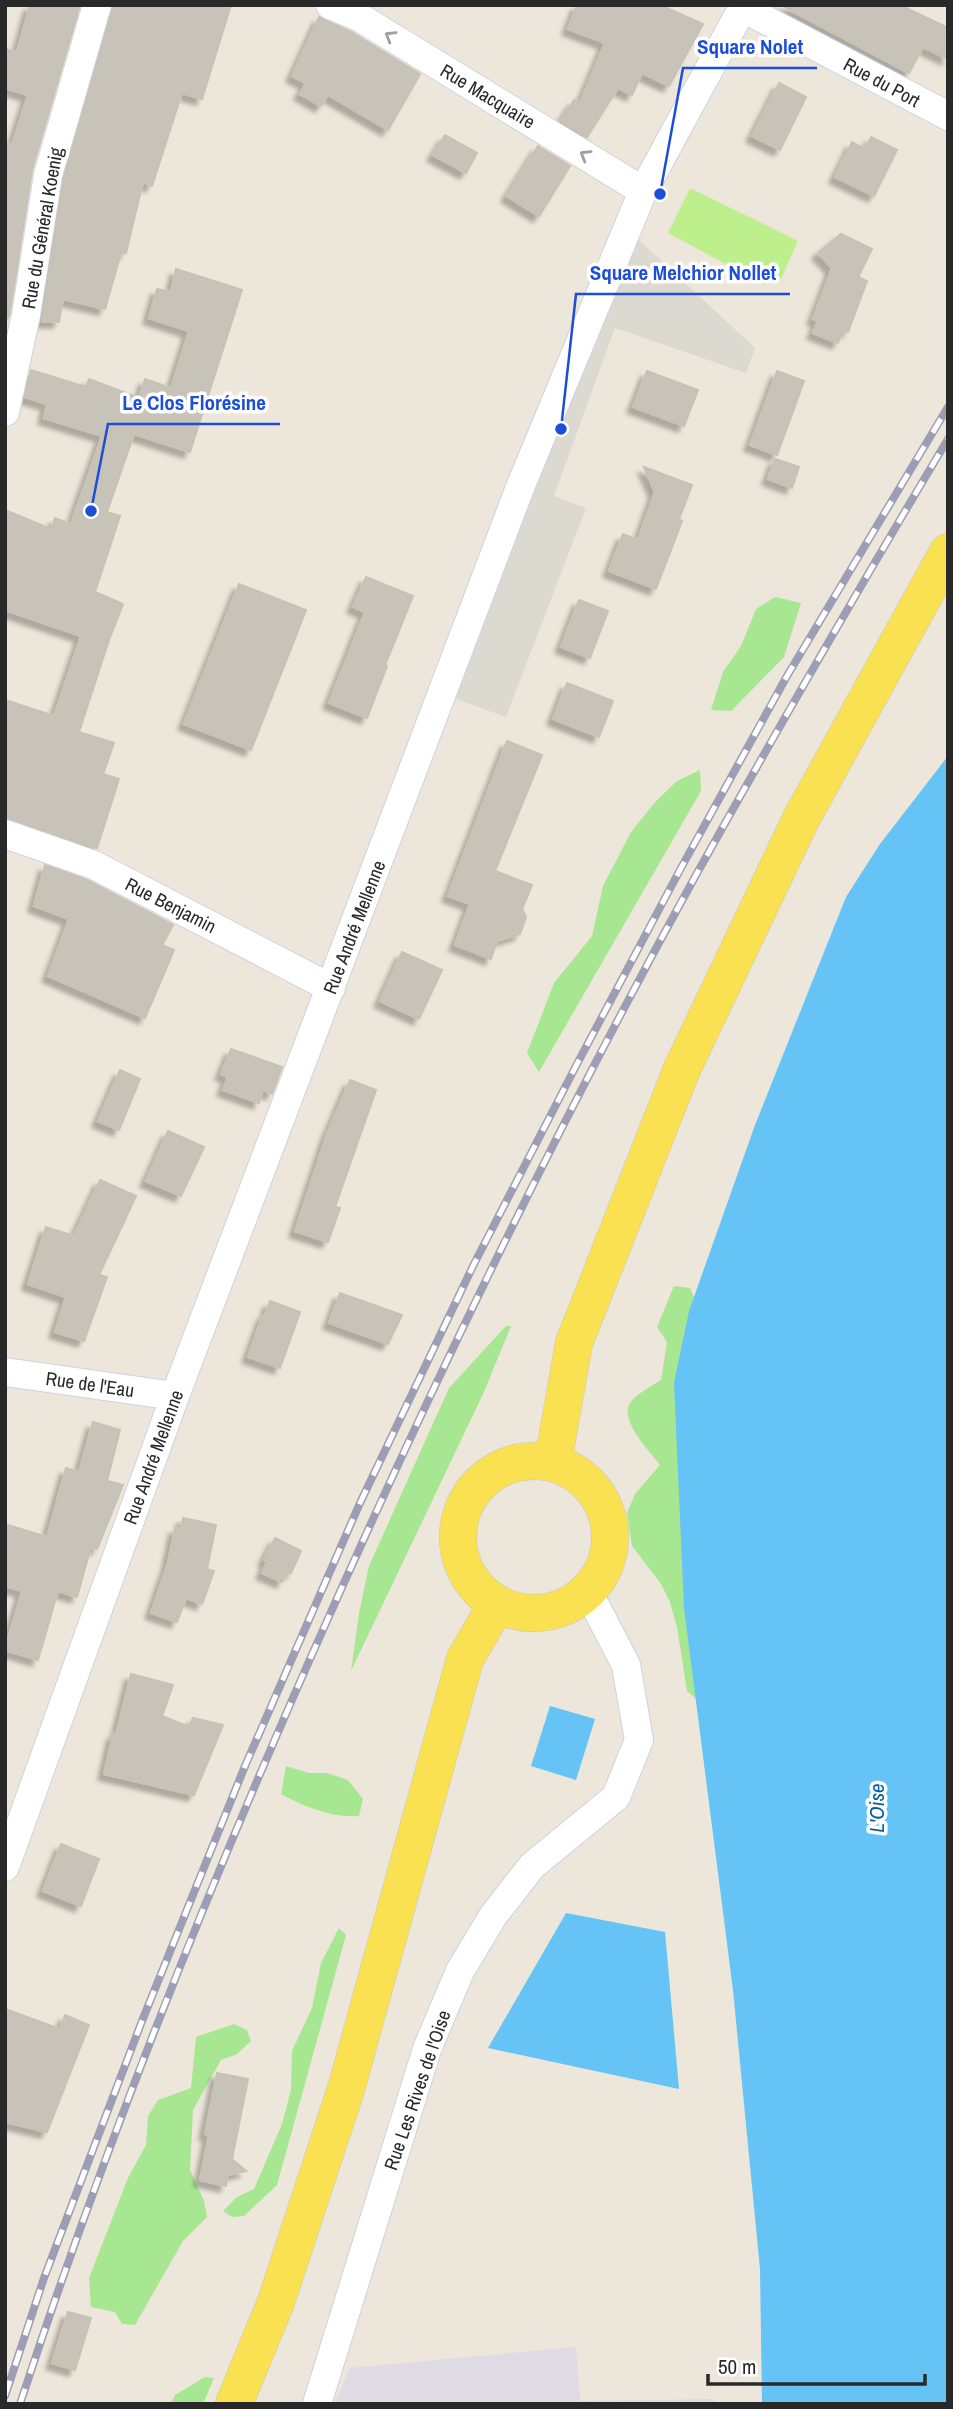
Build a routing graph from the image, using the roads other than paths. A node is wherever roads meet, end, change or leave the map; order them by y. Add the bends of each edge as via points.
1 (97, 5) edge
2 (330, 5) edge
3 (743, 6) edge
4 (948, 116) edge
5 (643, 191) junction
6 (5, 412) edge
7 (948, 552) edge
8 (5, 834) edge
9 (331, 988) junction
10 (5, 1372) edge
11 (175, 1396) junction
12 (553, 1462) junction
13 (588, 1592) junction
14 (497, 1604) junction
15 (5, 1867) edge
16 (234, 2404) edge
17 (317, 2404) edge

1 - 6 street, Rue du Général Koenig via 48,175
5 -> 2 street, Rue Macquaire via 359,18
3 - 4 street, Rue du Port
3 - 5 street, Rue André Mellenne
5 - 9 street, Rue André Mellenne via 522,485
7 - 12 main road via 802,819 682,1069 573,1343
8 - 9 street, Rue Benjamin via 94,864
9 - 11 street, Rue André Mellenne
10 - 11 street, Rue de l'Eau
11 - 15 street, Rue André Mellenne
12 - 13 main road via 592,1486 605,1506 611,1528 610,1552
12 - 14 main road via 528,1460 505,1466 484,1479 468,1498 459,1521 464,1569 478,1589
13 - 14 main road via 568,1606 544,1613 520,1612
13 - 17 street, Rue Les Rives de l'Oise via 626,1665 639,1740 616,1797 532,1867 493,1916 460,1971 427,2049
14 - 16 main road via 465,1659 346,2089 276,2302

